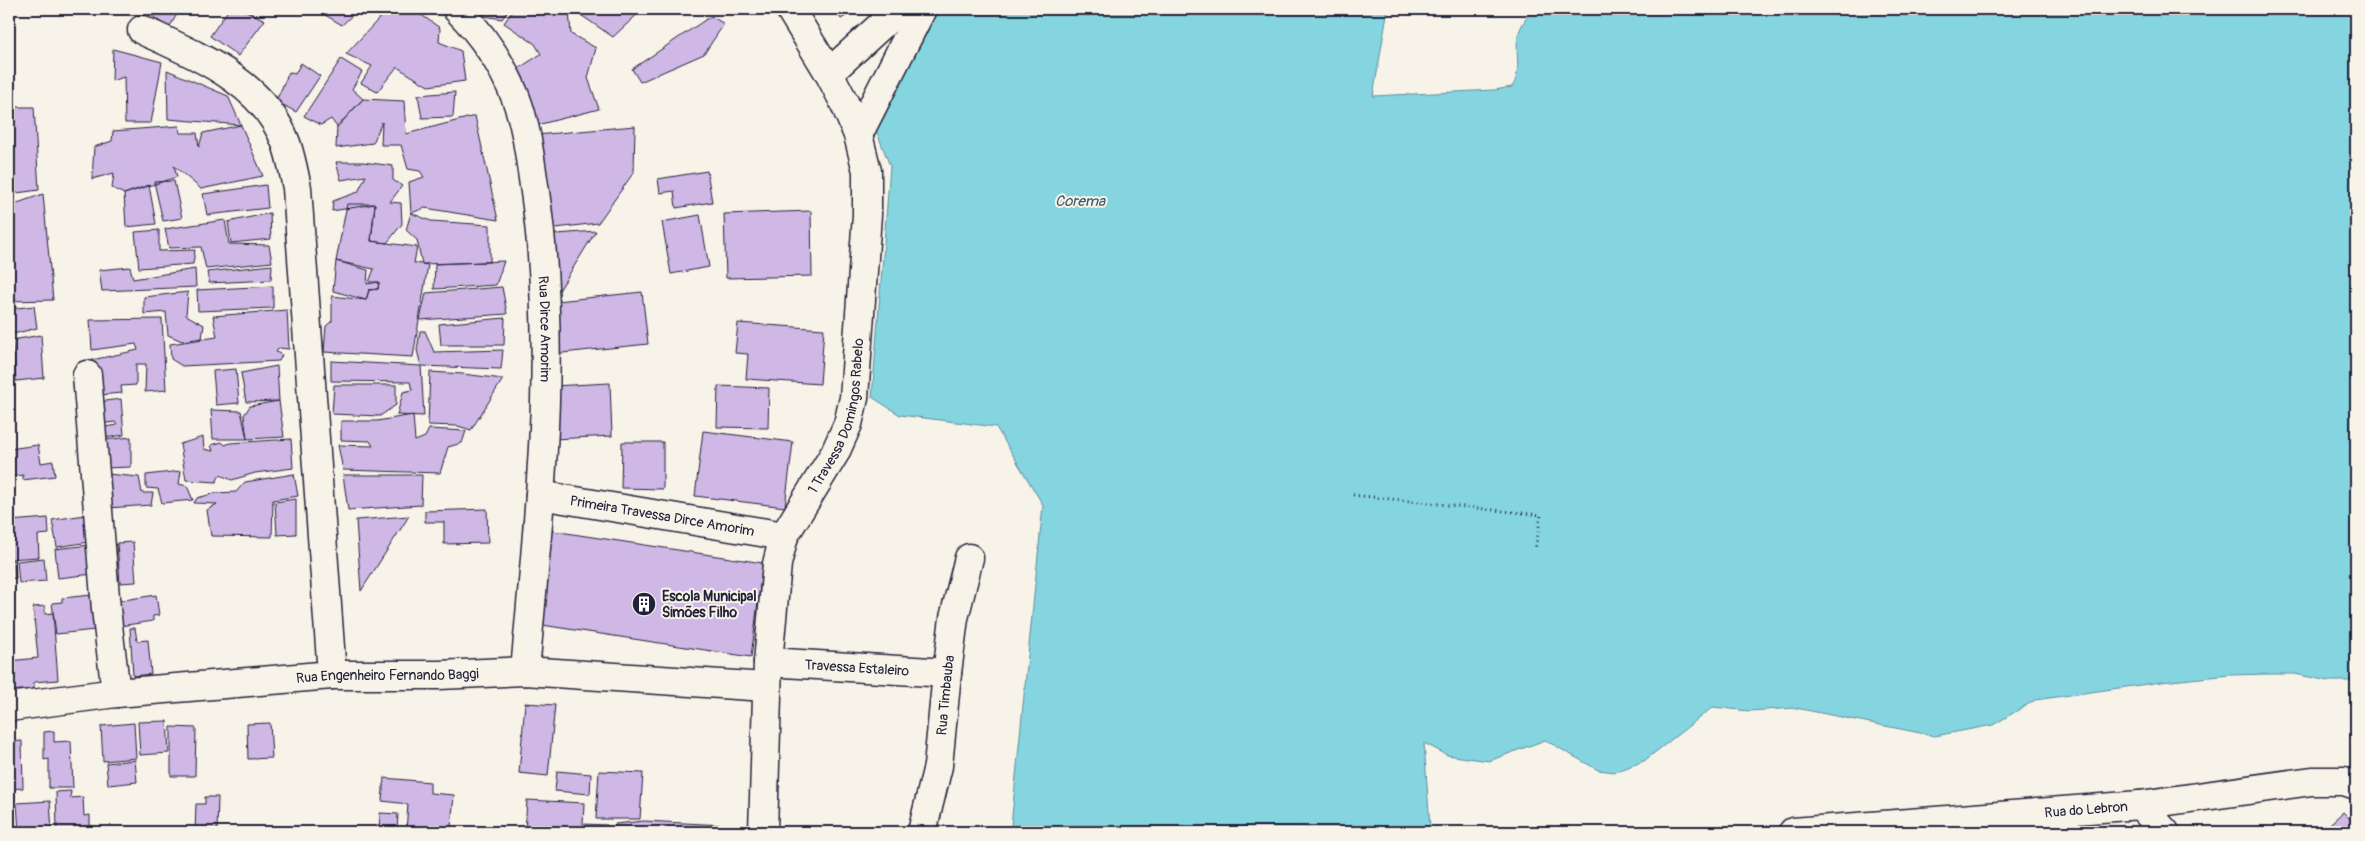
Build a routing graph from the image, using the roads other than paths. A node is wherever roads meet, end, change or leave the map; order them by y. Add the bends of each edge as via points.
1 (457, 9) edge
2 (790, 9) edge
3 (899, 9) edge
4 (922, 9) edge
5 (142, 30) dead end
6 (829, 73) junction
7 (858, 135) junction
8 (87, 375) dead end
9 (540, 495) junction
10 (784, 536) junction
11 (969, 558) dead end
12 (525, 670) junction
13 (946, 672) junction
14 (767, 674) junction
15 (332, 675) junction
16 (116, 693) junction
17 (9, 707) edge
18 (2356, 785) edge
19 (2140, 804) junction
20 (1907, 829) edge
21 (763, 832) edge
22 (922, 832) edge
23 (1793, 832) edge
24 (2165, 832) edge

1 - 9 street, Rua Dirce Amorim via 492,52 515,97 525,128 540,227 544,308
2 - 6 street, 1 Travessa Domingos Rabelo
3 - 6 street
4 - 7 street
5 - 15 street via 199,56 241,82 268,110 286,142 297,188
6 - 7 street, 1 Travessa Domingos Rabelo
7 - 10 street, 1 Travessa Domingos Rabelo via 867,171 867,206 854,398 848,424 835,453
8 - 16 street
9 - 10 street, Primeira Travessa Dirce Amorim
9 - 12 street, Rua Dirce Amorim
10 - 14 street, 1 Travessa Domingos Rabelo via 773,592
11 - 13 street, Rua Timbauba via 954,618
12 - 14 street, Rua Engenheiro Fernando Baggi
12 - 15 street, Rua Engenheiro Fernando Baggi via 439,675
13 - 14 street, Travessa Estaleiro
13 - 22 street, Rua Timbauba via 938,766
14 - 21 street, 1 Travessa Domingos Rabelo
15 - 16 street, Rua Engenheiro Fernando Baggi
16 - 17 street, Rua Engenheiro Fernando Baggi
18 - 19 street, Rua do Lebron via 2344,781 2312,781
19 - 20 street, Rua do Lebron
19 - 24 street, Rua do Lebron
20 - 23 street, Rua do Lebron

